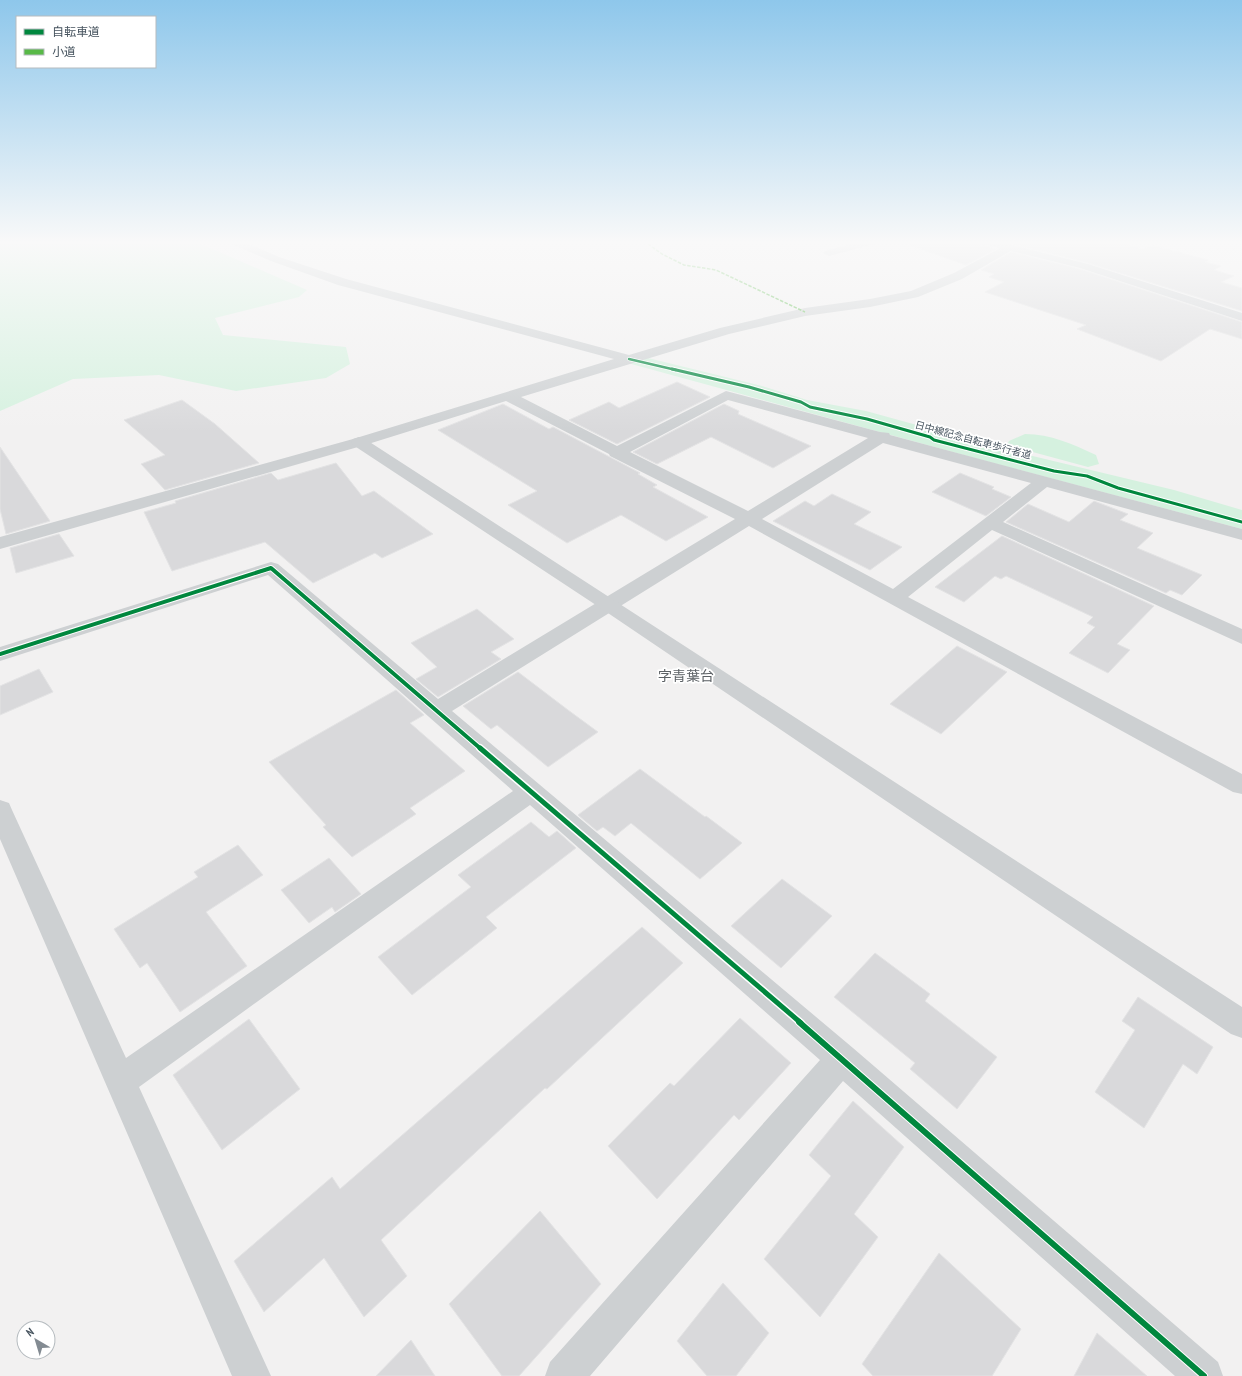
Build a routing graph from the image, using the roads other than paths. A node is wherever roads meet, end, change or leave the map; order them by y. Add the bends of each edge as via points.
1 (430, 305) edge
2 (853, 305) edge
3 (1205, 305) edge
4 (1242, 317) edge
5 (629, 359) junction
6 (507, 396) junction
7 (883, 436) junction
8 (359, 442) junction
9 (616, 452) junction
10 (1044, 481) junction
11 (749, 519) junction
12 (990, 523) junction
13 (1242, 535) edge
14 (0, 543) edge
15 (894, 598) junction
16 (609, 605) junction
17 (1242, 637) edge
18 (0, 654) edge
19 (437, 710) junction
20 (1242, 784) edge
21 (531, 791) junction
22 (0, 810) edge
23 (1242, 1024) edge
24 (842, 1059) junction
25 (121, 1081) junction
26 (252, 1376) edge
27 (564, 1376) edge
28 (1204, 1376) edge

1 - 5 street
2 - 5 street via 805,312 725,331
3 - 4 main road
5 - 6 street
6 - 8 street
6 - 9 street
7 - 9 street via 726,395
7 - 10 street
7 - 11 street
8 - 14 street
8 - 16 street
9 - 11 street
10 - 12 street
10 - 13 street
11 - 15 street
11 - 16 street
12 - 15 street
12 - 17 street
15 - 20 street
16 - 19 street
16 - 23 street
18 - 19 street via 271,568
19 - 21 street
21 - 24 street
21 - 25 street
22 - 25 street
24 - 27 street
24 - 28 street
25 - 26 street

